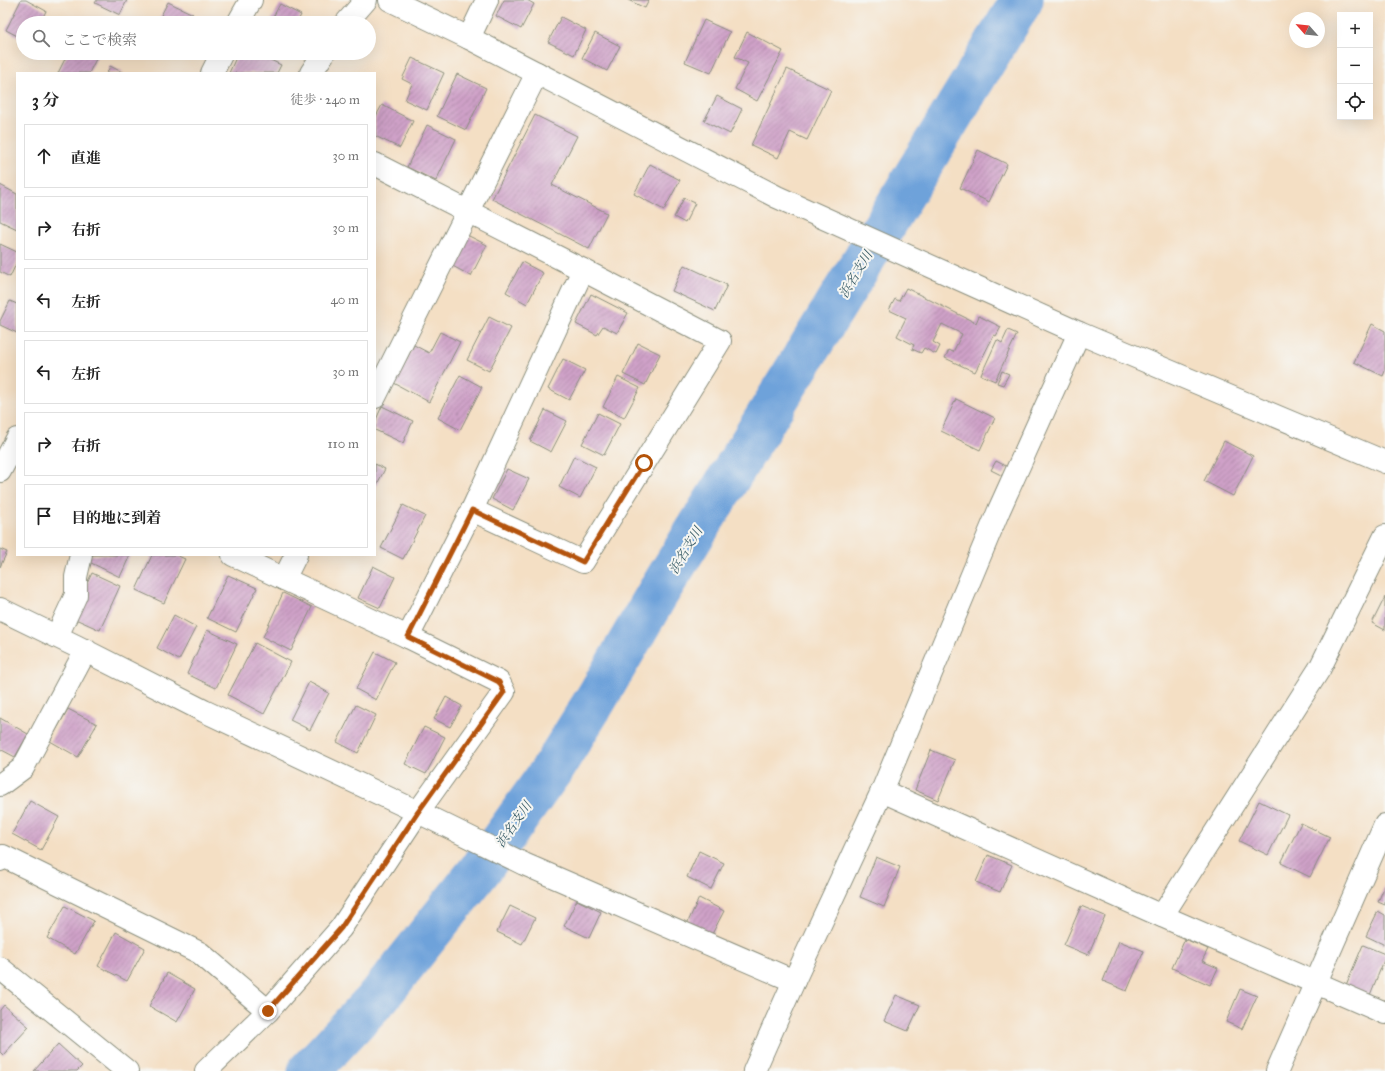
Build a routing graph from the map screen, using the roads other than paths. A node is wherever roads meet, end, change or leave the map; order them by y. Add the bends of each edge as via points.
1 (251, 0) edge
2 (366, 0) edge
3 (390, 0) edge
4 (487, 0) edge
5 (242, 16) edge
6 (352, 16) edge
7 (469, 38) junction
8 (218, 60) edge
9 (319, 60) edge
10 (212, 72) edge
11 (312, 72) edge
12 (537, 73) junction
13 (376, 165) edge
14 (468, 211) junction
15 (583, 270) junction
16 (1079, 333) junction
17 (376, 395) edge
18 (16, 441) edge
19 (1385, 462) edge
20 (0, 471) edge
21 (472, 510) junction
22 (1385, 536) edge
23 (81, 556) edge
24 (235, 556) edge
25 (296, 556) edge
26 (284, 579) junction
27 (0, 609) edge
28 (57, 636) junction
29 (408, 637) junction
30 (86, 650) junction
31 (0, 785) edge
32 (882, 791) junction
33 (418, 812) junction
34 (1385, 825) edge
35 (0, 860) edge
36 (1162, 916) junction
37 (0, 968) edge
38 (794, 981) junction
39 (1315, 983) junction
40 (268, 1011) junction
41 (1385, 1013) edge
42 (127, 1071) edge
43 (206, 1071) edge
44 (754, 1071) edge
45 (1277, 1071) edge

1 - 5 street
2 - 6 street
3 - 7 street
4 - 7 street
7 - 12 street
8 - 10 street
9 - 11 street
12 - 14 street
12 - 16 street via 777,197
13 - 14 street
14 - 15 street
14 - 17 street
15 - 21 street
15 - 21 street via 720,341 583,562
16 - 19 street
16 - 32 street via 999,510
18 - 20 street
21 - 29 street
22 - 36 street via 1320,668
23 - 28 street via 76,578 76,596
24 - 26 street
25 - 26 street
26 - 29 street
27 - 28 street
28 - 30 street
29 - 33 street via 499,682 504,692
30 - 31 street via 23,768
30 - 33 street via 204,711
32 - 36 street
32 - 38 street
33 - 38 street via 524,864
33 - 40 street via 341,928
34 - 39 street
35 - 40 street via 4,856 200,953
36 - 39 street
37 - 42 street
38 - 44 street
39 - 41 street
39 - 45 street
40 - 43 street

